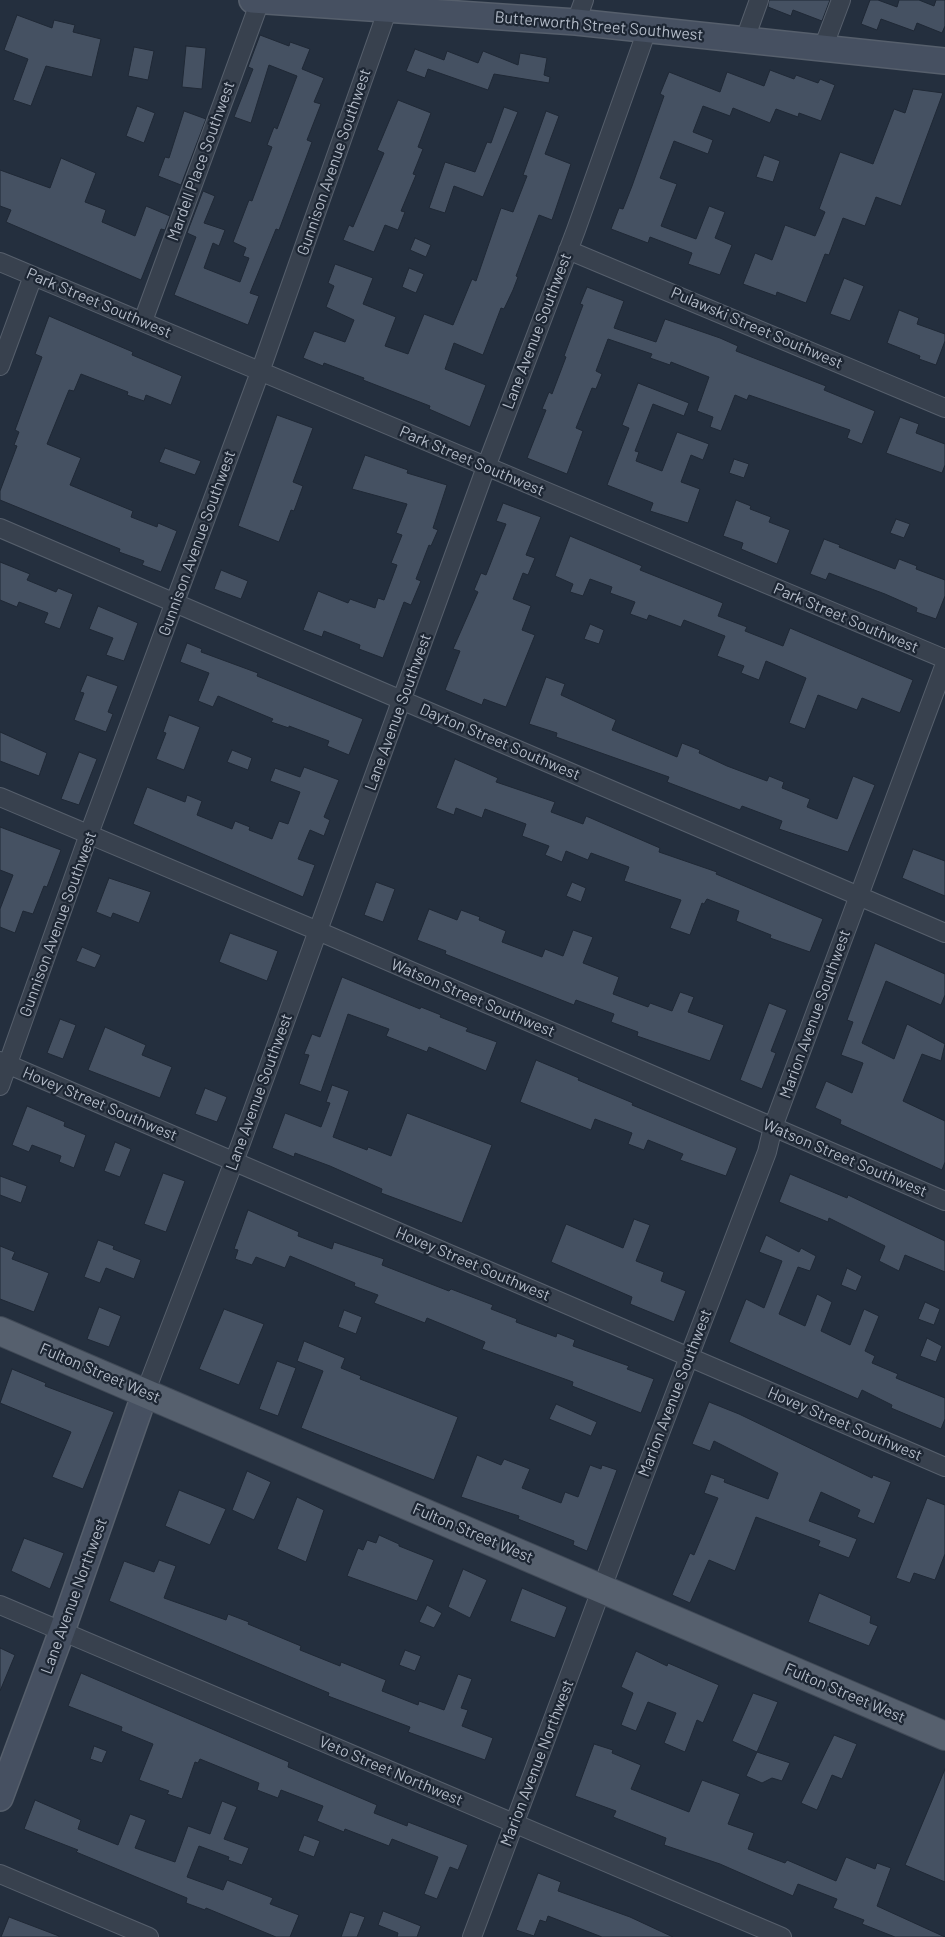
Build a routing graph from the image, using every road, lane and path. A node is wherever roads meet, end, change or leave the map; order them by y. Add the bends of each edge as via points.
1 (256, 0) edge
2 (759, 0) edge
3 (840, 0) edge
4 (389, 5) edge
5 (580, 11) edge
6 (647, 30) junction
7 (745, 39) junction
8 (823, 48) junction
9 (945, 61) edge
10 (568, 250) junction
11 (0, 262) edge
12 (33, 276) junction
13 (143, 321) junction
14 (0, 366) edge
15 (260, 372) junction
16 (945, 408) edge
17 (486, 467) junction
18 (0, 528) edge
19 (175, 603) junction
20 (945, 659) edge
21 (945, 664) edge
22 (402, 701) junction
23 (0, 797) edge
24 (90, 834) junction
25 (858, 895) junction
26 (318, 931) junction
27 (945, 933) edge
28 (4, 1062) edge
29 (0, 1086) edge
30 (773, 1127) junction
31 (234, 1162) junction
32 (945, 1202) edge
33 (0, 1331) edge
34 (689, 1357) junction
35 (146, 1393) junction
36 (945, 1468) edge
37 (602, 1588) junction
38 (0, 1605) edge
39 (62, 1632) junction
40 (945, 1736) edge
41 (0, 1798) edge
42 (514, 1823) junction
43 (0, 1874) edge
44 (149, 1937) edge
45 (472, 1937) edge
46 (782, 1937) edge

1 - 4 street, Butterworth Street Southwest
1 - 13 street, Mardell Place Southwest
2 - 7 street
3 - 8 street
4 - 5 street, Butterworth Street Southwest
4 - 15 street, Gunnison Avenue Southwest
5 - 6 street, Butterworth Street Southwest
6 - 7 street, Butterworth Street Southwest
6 - 10 street, Lane Avenue Southwest
7 - 8 street, Butterworth Street Southwest
8 - 9 street, Butterworth Street Southwest
10 - 16 street, Pulawski Street Southwest
10 - 17 street, Lane Avenue Southwest
11 - 12 street, Park Street Southwest
12 - 13 street, Park Street Southwest
12 - 14 street
13 - 15 street, Park Street Southwest
15 - 17 street, Park Street Southwest
15 - 19 street, Gunnison Avenue Southwest
17 - 20 street, Park Street Southwest
17 - 22 street, Lane Avenue Southwest
18 - 19 street, Dayton Street Southwest
19 - 22 street, Dayton Street Southwest
19 - 24 street, Gunnison Avenue Southwest
21 - 25 street, Marion Avenue Southwest
22 - 25 street, Dayton Street Southwest
22 - 26 street, Lane Avenue Southwest
23 - 24 street, Watson Street Southwest
24 - 26 street, Watson Street Southwest
24 - 28 street, Gunnison Avenue Southwest
25 - 27 street, Dayton Street Southwest
25 - 30 street, Marion Avenue Southwest
26 - 30 street, Watson Street Southwest
26 - 31 street, Lane Avenue Southwest
28 - 29 street, Gunnison Avenue Southwest
28 - 31 street, Hovey Street Southwest
30 - 32 street, Watson Street Southwest
30 - 34 street, Marion Avenue Southwest via 767,1152
31 - 34 street, Hovey Street Southwest
31 - 35 street, Lane Avenue Southwest
33 - 35 main road, Fulton Street West
34 - 36 street, Hovey Street Southwest
34 - 37 street, Marion Avenue Southwest
35 - 37 main road, Fulton Street West
35 - 39 street, Lane Avenue Northwest
37 - 40 main road, Fulton Street West
37 - 42 street, Marion Avenue Northwest
38 - 39 street, Veto Street Northwest
39 - 41 street, Lane Avenue Northwest
39 - 42 street, Veto Street Northwest
42 - 45 street, Marion Avenue Northwest
42 - 46 street, Veto Street Northwest
43 - 44 street

